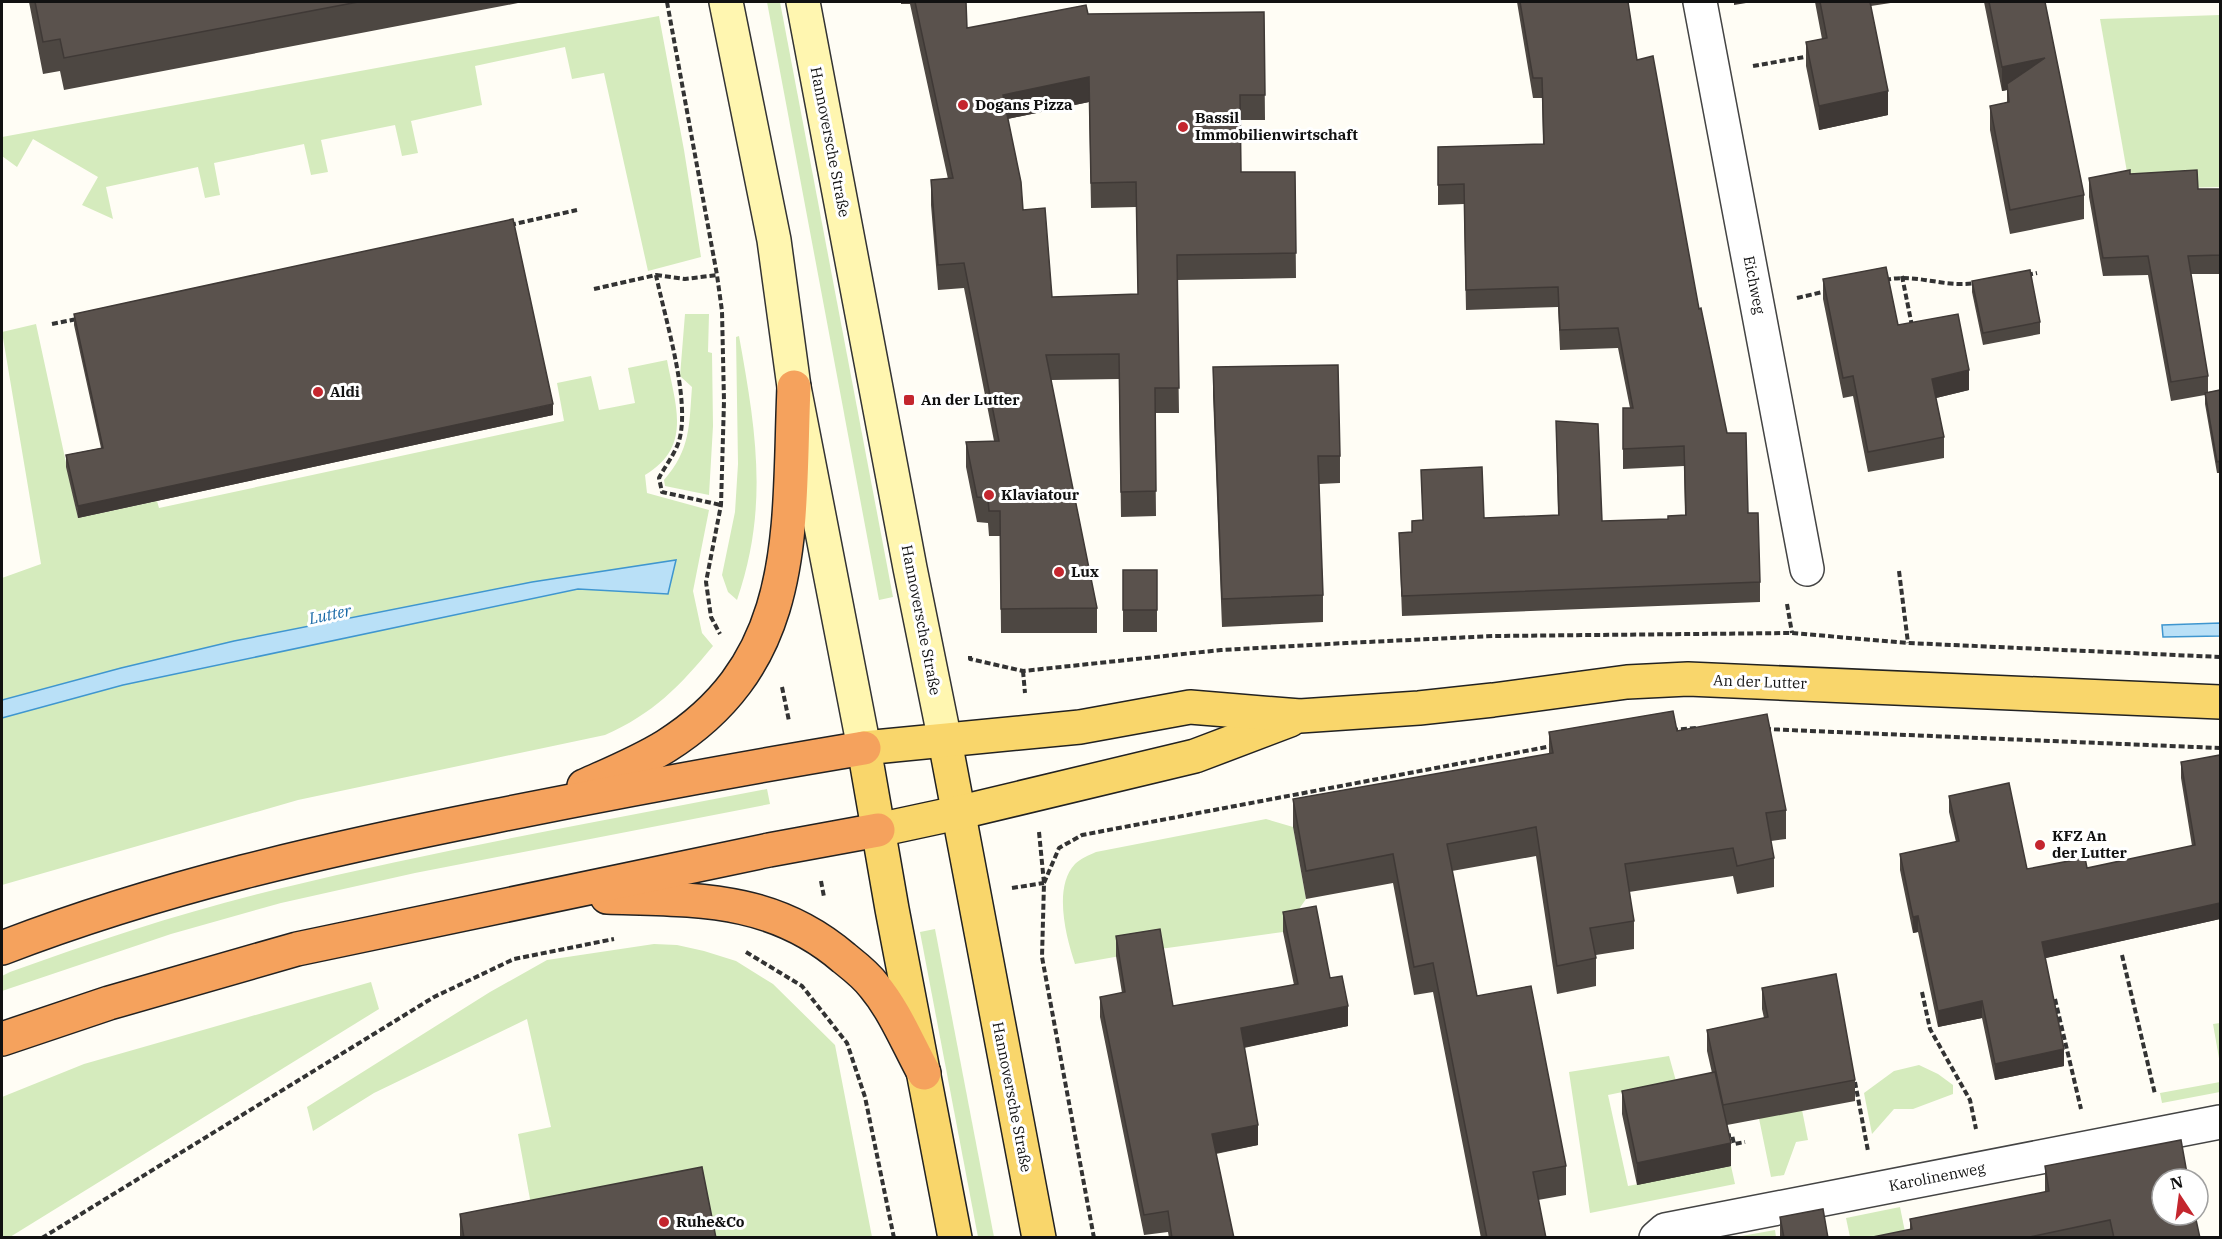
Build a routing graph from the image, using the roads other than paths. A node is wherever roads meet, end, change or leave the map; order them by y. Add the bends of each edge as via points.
1 (726, 2) edge
2 (803, 2) edge
3 (1700, 2) edge
4 (794, 387) junction
5 (1807, 569) dead end
6 (2220, 702) edge
7 (1300, 716) junction
8 (945, 741) junction
9 (864, 748) junction
10 (536, 807) junction
11 (957, 813) junction
12 (878, 830) junction
13 (557, 895) junction
14 (56, 927) junction
15 (2, 940) edge
16 (2, 948) edge
17 (2, 1040) edge
18 (924, 1073) junction
19 (2220, 1122) edge
20 (955, 1238) edge
21 (1039, 1238) edge
22 (1656, 1238) edge

1 - 4 street via 774,240
2 - 8 street, Hannoversche Straße
3 - 5 street, Eichweg
4 - 9 street
4 - 10 highway via 787,545 768,626 756,652 724,696 665,747
6 - 7 main road, An der Lutter via 1688,679 1627,682 1419,708
7 - 8 main road, An der Lutter via 1190,707 1080,727
7 - 11 main road, An der Lutter via 1195,756
8 - 9 main road, An der Lutter
8 - 11 main road, Hannoversche Straße
9 - 10 highway
9 - 12 main road
10 - 14 highway via 260,867
11 - 12 main road, An der Lutter
11 - 21 main road, Hannoversche Straße
12 - 13 highway
12 - 18 main road
13 - 17 highway via 297,949 109,1003
13 - 18 highway via 733,904 812,933 873,985
14 - 15 highway
14 - 16 highway
18 - 20 main road
19 - 22 street, Karolinenweg via 1665,1230

